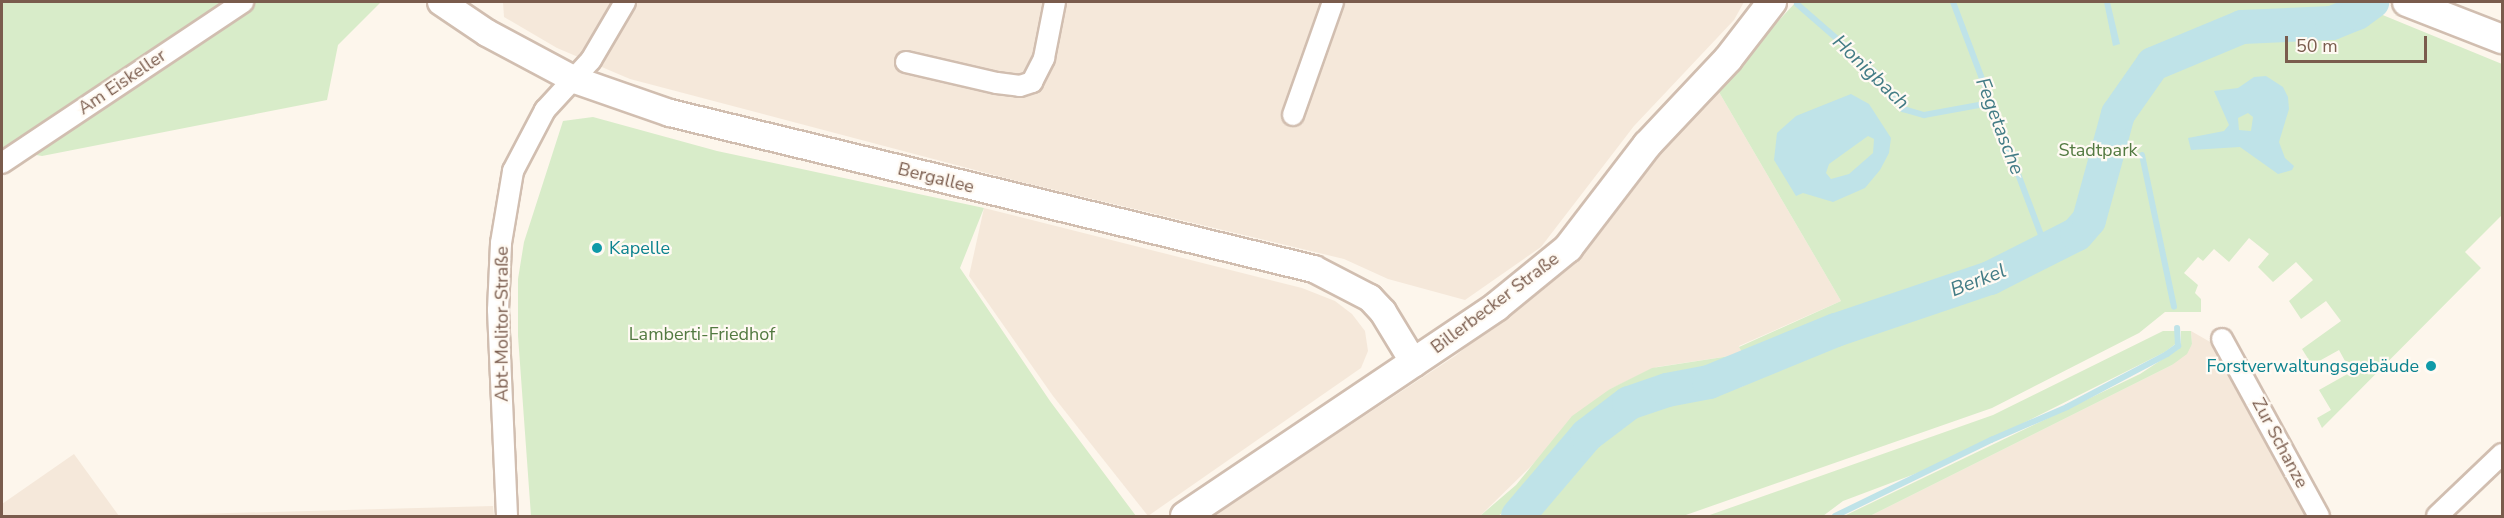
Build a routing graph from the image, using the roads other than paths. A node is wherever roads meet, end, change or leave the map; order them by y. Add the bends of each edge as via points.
1 (243, 2) edge
2 (441, 2) edge
3 (625, 2) edge
4 (1054, 2) edge
5 (1333, 2) edge
6 (1772, 2) edge
7 (2407, 2) edge
8 (2502, 39) edge
9 (906, 62) dead end
10 (575, 80) junction
11 (1293, 115) dead end
12 (2, 163) edge
13 (2222, 339) dead end
14 (1414, 363) junction
15 (2502, 454) edge
16 (507, 516) edge
17 (1185, 516) edge
18 (2319, 516) edge
19 (2437, 516) edge

1 - 12 street, Am Eiskeller
2 - 10 street, Bergallee via 487,33
3 - 10 street, Abt-Molitor-Straße via 598,50
4 - 9 street via 1044,58 1032,82 1020,86 998,83
5 - 11 street
6 - 14 main road, Billerbecker Straße via 1728,59 1647,146 1568,248 1497,306
7 - 8 main road
10 - 14 street, Bergallee via 691,119 1314,269 1370,298 1394,328
10 - 16 street, Abt-Molitor-Straße via 545,110 513,171 503,232 498,310
13 - 18 street, Zur Schanze
14 - 17 main road, Billerbecker Straße
15 - 19 street

